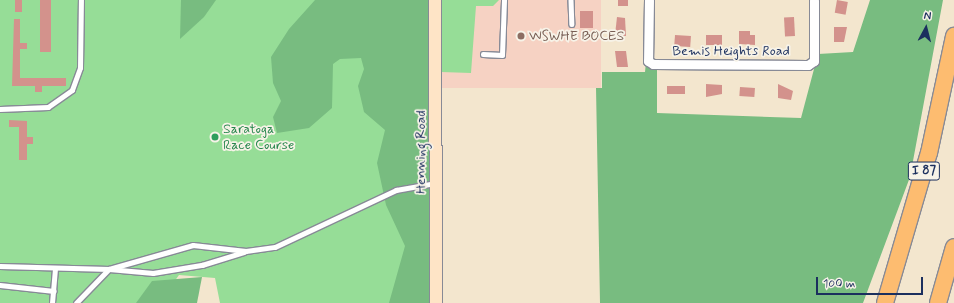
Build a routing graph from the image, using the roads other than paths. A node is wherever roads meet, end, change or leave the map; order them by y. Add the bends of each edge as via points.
1 (81, 0) edge
2 (435, 0) edge
3 (504, 0) edge
4 (571, 0) edge
5 (648, 0) edge
6 (814, 0) edge
7 (572, 24) dead end
8 (954, 36) edge
9 (483, 54) dead end
10 (0, 109) edge
11 (436, 183) junction
12 (954, 247) edge
13 (246, 251) junction
14 (0, 266) edge
15 (109, 269) junction
16 (55, 270) junction
17 (0, 285) edge
18 (54, 291) junction
19 (52, 303) edge
20 (76, 303) edge
21 (436, 303) edge
22 (885, 303) edge
23 (938, 303) edge

1 - 10 lane via 80,68 72,90 48,107
2 - 11 street, Henning Road
3 - 9 lane via 502,55
4 - 7 lane
5 - 6 street, Bemis Heights Road via 648,61 659,65 800,66 814,61
8 - 22 highway, I 87 via 929,153
11 - 13 lane via 396,190 275,247
11 - 21 street, Henning Road
12 - 23 highway
13 - 15 lane via 202,265 153,273
13 - 15 lane via 193,244
14 - 16 lane
15 - 16 lane
15 - 20 lane
16 - 18 lane
17 - 18 lane
18 - 19 lane

